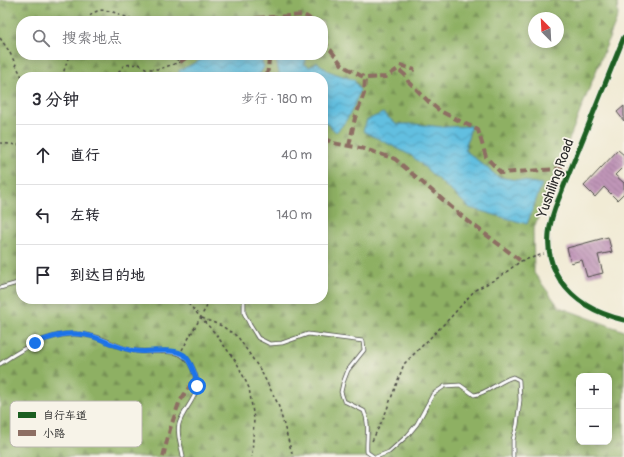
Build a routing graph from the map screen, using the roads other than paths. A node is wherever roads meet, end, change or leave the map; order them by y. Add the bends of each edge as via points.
1 (624, 37) edge
2 (16, 283) edge
3 (0, 288) edge
4 (244, 304) edge
5 (624, 320) edge
6 (0, 364) edge
7 (183, 457) edge
8 (375, 457) edge
9 (513, 457) edge

1 - 5 street, Yushiling Road via 552,216 549,234 552,262 559,279 571,294 596,311
2 - 3 lane
4 - 8 lane via 244,313 258,338 270,344 282,343 308,334 363,341 364,350 348,370 341,392 344,401 364,411 368,419 367,452
6 - 7 lane via 35,343 71,334 96,337 131,351 180,353 188,359 197,381 196,390 179,426 178,437
8 - 9 lane via 389,452 408,435 433,394 445,386 460,385 478,395 513,377 519,380 520,400 513,440

